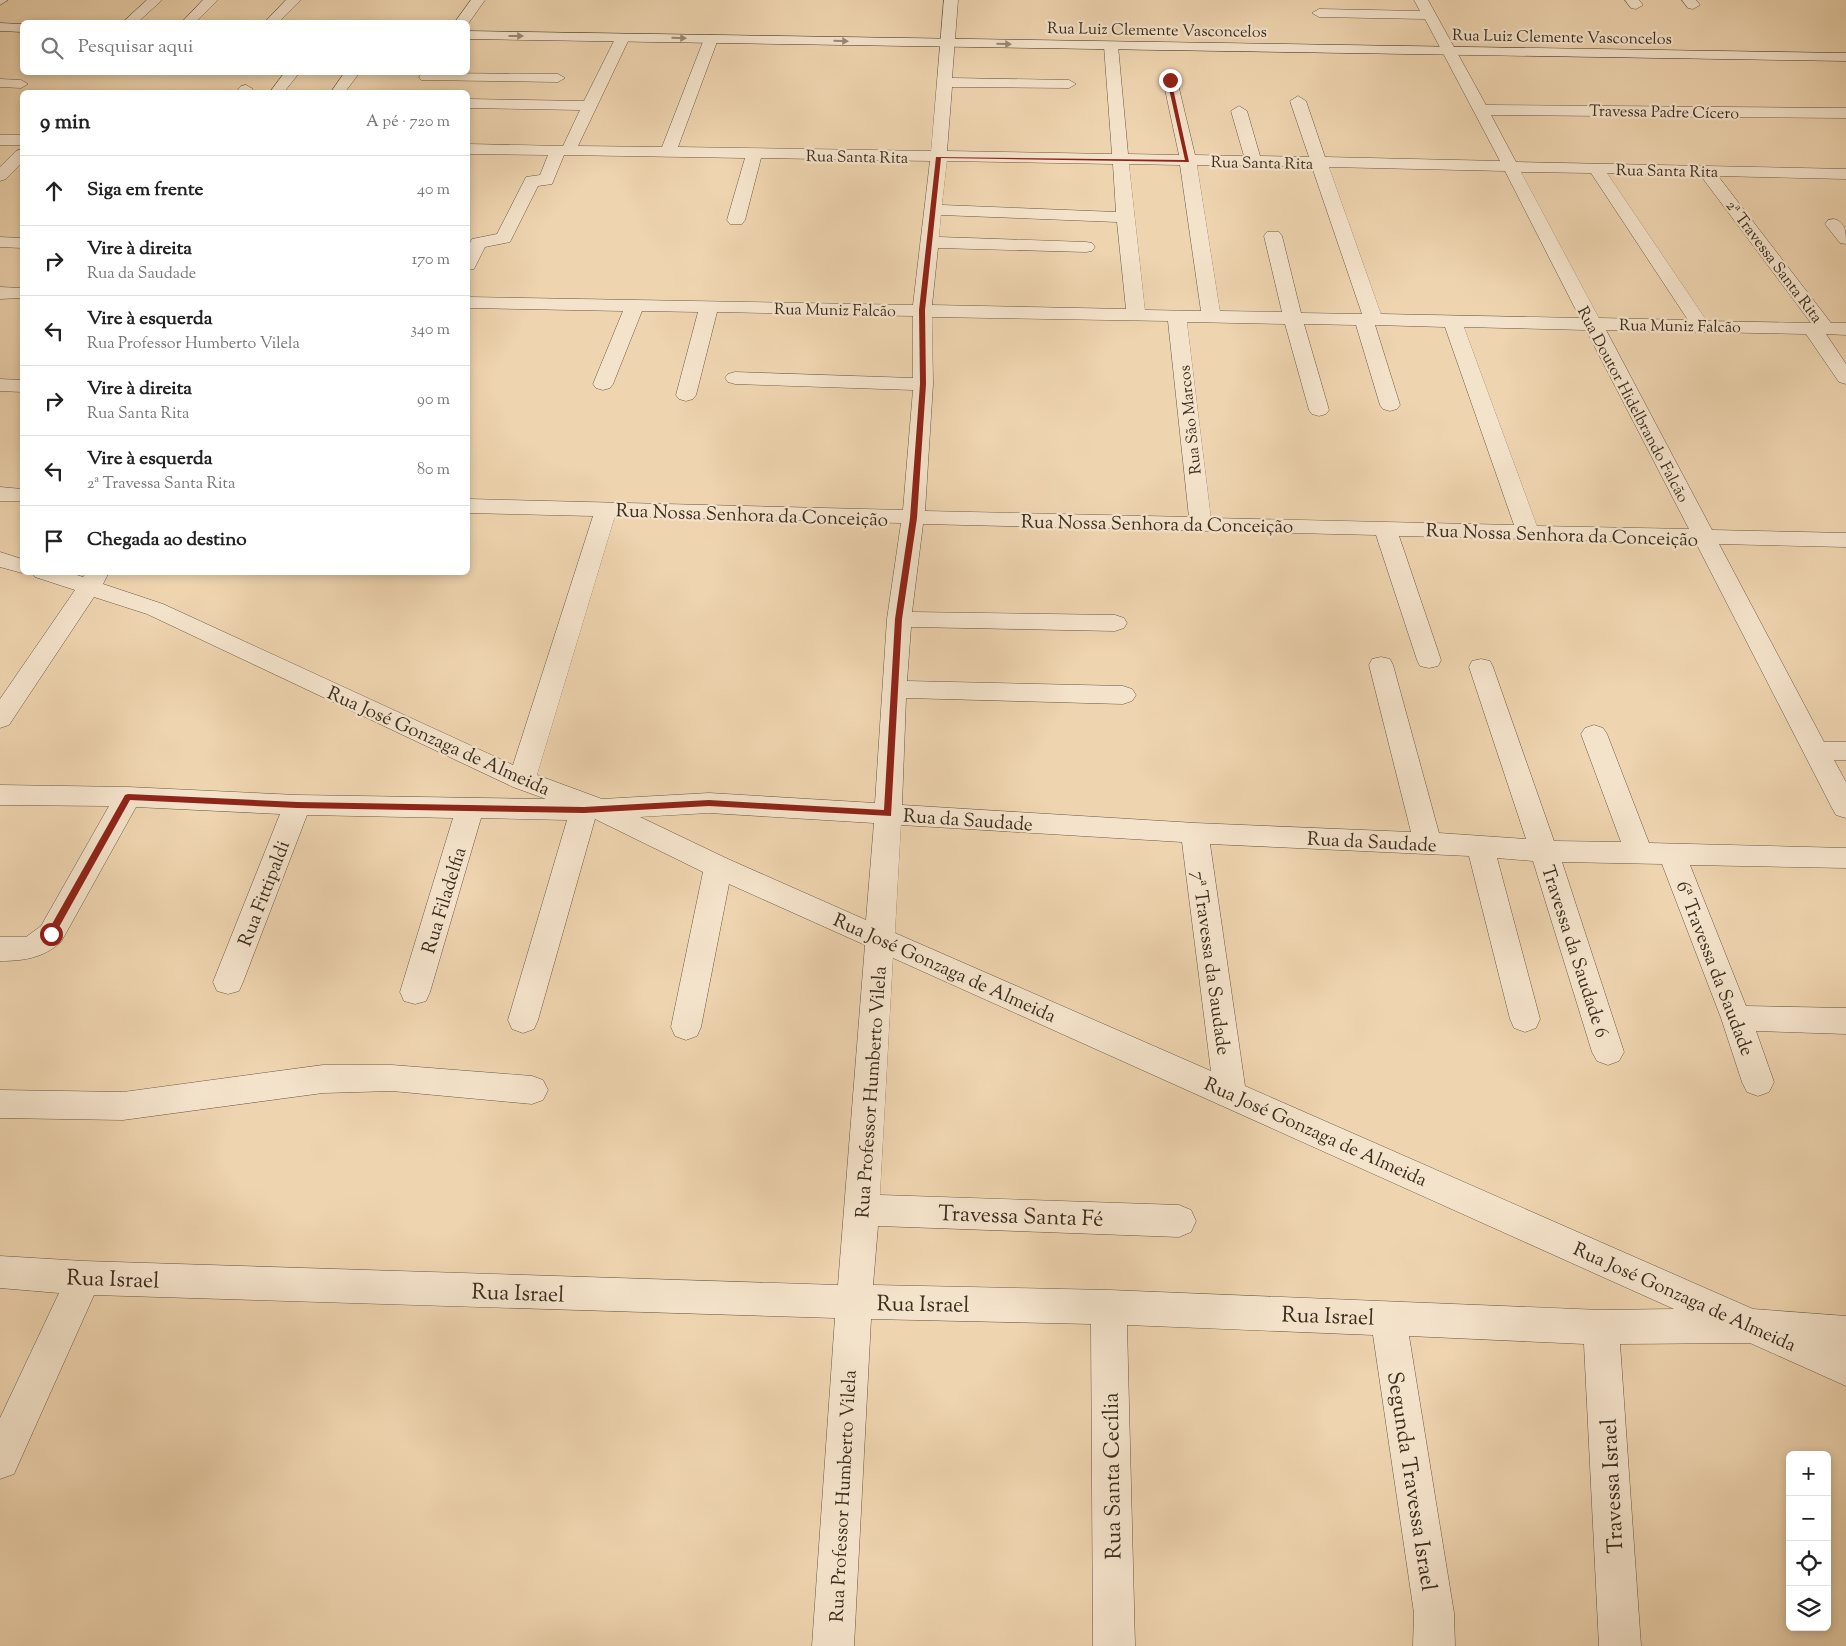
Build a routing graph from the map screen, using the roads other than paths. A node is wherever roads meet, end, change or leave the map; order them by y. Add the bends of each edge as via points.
1 (155, 0) edge
2 (212, 0) edge
3 (294, 0) edge
4 (478, 0) edge
5 (951, 0) edge
6 (1424, 8) edge
7 (1319, 13) dead end
8 (132, 20) edge
9 (191, 20) edge
10 (274, 20) edge
11 (463, 20) edge
12 (0, 28) edge
13 (20, 28) edge
14 (470, 35) edge
15 (624, 37) junction
16 (711, 39) junction
17 (947, 43) junction
18 (1111, 46) junction
19 (1449, 52) junction
20 (1846, 57) edge
21 (291, 75) edge
22 (351, 75) edge
23 (427, 75) edge
24 (558, 78) dead end
25 (1170, 80) dead end
26 (944, 82) junction
27 (0, 83) edge
28 (21, 84) dead end
29 (1069, 84) dead end
30 (279, 90) edge
31 (340, 90) edge
32 (416, 90) edge
33 (1298, 101) dead end
34 (470, 103) edge
35 (590, 106) junction
36 (1482, 110) junction
37 (1239, 111) dead end
38 (1846, 113) edge
39 (0, 140) edge
40 (20, 140) edge
41 (470, 149) edge
42 (563, 151) junction
43 (668, 152) junction
44 (754, 154) junction
45 (20, 156) edge
46 (939, 157) junction
47 (1120, 160) junction
48 (1188, 161) junction
49 (1254, 162) junction
50 (1318, 162) junction
51 (1511, 167) junction
52 (1596, 169) junction
53 (1706, 171) junction
54 (1846, 174) edge
55 (0, 176) edge
56 (933, 210) junction
57 (1125, 217) junction
58 (736, 220) dead end
59 (1273, 236) dead end
60 (0, 242) edge
61 (929, 242) junction
62 (20, 243) edge
63 (1086, 247) dead end
64 (470, 261) edge
65 (0, 292) edge
66 (20, 293) edge
67 (470, 302) edge
68 (635, 305) junction
69 (709, 306) junction
70 (922, 310) junction
71 (1136, 314) junction
72 (1177, 315) junction
73 (1211, 316) junction
74 (1292, 318) junction
75 (1369, 319) junction
76 (1452, 320) junction
77 (1592, 323) junction
78 (1701, 325) junction
79 (1819, 328) junction
80 (1846, 329) edge
81 (735, 378) dead end
82 (1846, 378) edge
83 (603, 384) dead end
84 (923, 384) junction
85 (0, 385) edge
86 (20, 386) edge
87 (686, 395) dead end
88 (1390, 405) dead end
89 (1319, 410) dead end
90 (0, 494) edge
91 (20, 495) edge
92 (470, 506) edge
93 (606, 509) junction
94 (913, 518) junction
95 (1201, 524) junction
96 (1385, 529) junction
97 (1528, 532) junction
98 (1704, 538) junction
99 (1846, 540) edge
100 (0, 559) edge
101 (20, 565) edge
102 (62, 575) edge
103 (93, 580) edge
104 (899, 619) junction
105 (1115, 623) dead end
106 (1429, 660) dead end
107 (1381, 665) dead end
108 (1481, 668) dead end
109 (894, 689) junction
110 (1123, 694) dead end
111 (0, 719) edge
112 (1594, 734) dead end
113 (1835, 751) edge
114 (522, 780) junction
115 (0, 795) edge
116 (128, 797) junction
117 (297, 805) junction
118 (470, 808) junction
119 (1846, 808) edge
120 (592, 809) junction
121 (888, 814) junction
122 (1195, 833) junction
123 (1428, 843) junction
124 (1480, 846) junction
125 (1544, 851) junction
126 (1639, 852) junction
127 (1672, 854) junction
128 (1846, 858) edge
129 (718, 867) junction
130 (880, 938) junction
131 (14, 949) edge
132 (228, 982) dead end
133 (415, 992) dead end
134 (1736, 1018) junction
135 (523, 1020) dead end
136 (1525, 1020) dead end
137 (1846, 1021) edge
138 (686, 1027) dead end
139 (1608, 1052) dead end
140 (1758, 1082) dead end
141 (532, 1090) dead end
142 (1230, 1092) junction
143 (0, 1104) edge
144 (862, 1210) junction
145 (1179, 1221) dead end
146 (0, 1272) edge
147 (84, 1278) junction
148 (854, 1302) junction
149 (1109, 1306) junction
150 (1388, 1317) junction
151 (1750, 1326) junction
152 (1602, 1327) junction
153 (1846, 1333) edge
154 (1846, 1368) edge
155 (0, 1460) edge
156 (833, 1646) edge
157 (1114, 1646) edge
158 (1434, 1646) edge
159 (1620, 1646) edge

1 - 8 street
2 - 9 street
3 - 10 street
4 - 11 street
5 - 17 street, Rua Professor Humberto Vilela
6 - 7 street
6 - 19 street, Rua Doutor Hidelbrando Falcão
12 - 13 street
14 -> 15 street, Rua Luiz Clemente Vasconcelos
15 -> 16 street, Rua Luiz Clemente Vasconcelos
15 - 35 street
16 -> 17 street, Rua Luiz Clemente Vasconcelos
16 - 43 street
17 -> 18 street, Rua Luiz Clemente Vasconcelos
17 - 26 street, Rua Professor Humberto Vilela
18 - 19 street, Rua Luiz Clemente Vasconcelos
18 - 47 street
19 - 20 street, Rua Luiz Clemente Vasconcelos via 1730,52
19 - 36 street, Rua Doutor Hidelbrando Falcão
21 - 30 street
22 - 31 street
23 - 24 street
23 - 32 street
25 - 48 street
26 - 29 street
26 - 46 street, Rua Professor Humberto Vilela
27 - 28 street
33 - 50 street
34 - 35 street
35 - 42 street
36 - 38 street, Travessa Padre Cícero
36 - 51 street, Rua Doutor Hidelbrando Falcão
37 - 49 street
39 - 40 street
41 - 42 street, Rua Santa Rita
42 - 43 street, Rua Santa Rita
42 - 64 street via 546,180 532,181 504,238 478,243
43 - 44 street, Rua Santa Rita
44 - 46 street, Rua Santa Rita
44 - 58 street
45 - 55 street
46 - 47 street, Rua Santa Rita
46 - 56 street, Rua Professor Humberto Vilela
47 - 48 street, Rua Santa Rita
47 - 57 street
48 - 49 street, Rua Santa Rita
48 - 73 street
49 - 50 street, Rua Santa Rita
50 - 51 street, Rua Santa Rita
50 - 75 street
51 - 52 street, Rua Santa Rita
51 - 77 street, Rua Doutor Hidelbrando Falcão
52 - 53 street, Rua Santa Rita
52 - 78 street
53 - 54 street, Rua Santa Rita
53 - 79 street, 2ª Travessa Santa Rita
56 - 57 street
56 - 61 street, Rua Professor Humberto Vilela
57 - 71 street
59 - 74 street
60 - 62 street
61 - 63 street
61 - 70 street, Rua Professor Humberto Vilela
65 - 66 street
67 - 68 street, Rua Muniz Falcão
68 - 69 street, Rua Muniz Falcão
68 - 83 street
69 - 70 street, Rua Muniz Falcão
69 - 87 street
70 - 71 street, Rua Muniz Falcão
70 - 84 street, Rua Professor Humberto Vilela
71 - 72 street, Rua Muniz Falcão
72 - 73 street, Rua Muniz Falcão
72 - 95 street, Rua São Marcos
73 - 74 street, Rua Muniz Falcão
74 - 75 street, Rua Muniz Falcão
74 - 89 street
75 - 76 street, Rua Muniz Falcão
75 - 88 street
76 - 77 street, Rua Muniz Falcão
76 - 97 street
77 - 78 street, Rua Muniz Falcão
77 - 98 street, Rua Doutor Hidelbrando Falcão
78 - 79 street, Rua Muniz Falcão
79 - 80 street, Rua Muniz Falcão
79 - 82 street, 2ª Travessa Santa Rita
81 - 84 street
84 - 94 street, Rua Professor Humberto Vilela via 910,439
85 - 86 street
90 - 91 street
92 - 93 street, Rua Nossa Senhora da Conceição
93 - 94 street, Rua Nossa Senhora da Conceição
93 - 114 street
94 - 95 street, Rua Nossa Senhora da Conceição
94 - 104 street, Rua Professor Humberto Vilela
95 - 96 street, Rua Nossa Senhora da Conceição
96 - 97 street, Rua Nossa Senhora da Conceição
96 - 106 street
97 - 98 street, Rua Nossa Senhora da Conceição
98 - 99 street, Rua Nossa Senhora da Conceição
98 - 113 street, Rua Doutor Hidelbrando Falcão
100 - 101 street
102 - 103 street, Rua José Gonzaga de Almeida
103 - 111 street
103 - 114 street, Rua José Gonzaga de Almeida
104 - 105 street
104 - 109 street, Rua Professor Humberto Vilela
107 - 123 street
108 - 125 street, Travessa da Saudade 6
109 - 110 street
109 - 121 street, Rua Professor Humberto Vilela
112 - 126 street
113 - 119 street, Rua Doutor Hidelbrando Falcão
114 - 120 street, Rua José Gonzaga de Almeida
115 - 116 street, Rua da Saudade
116 - 117 street, Rua da Saudade
116 - 131 street via 51,934 38,946
117 - 118 street, Rua da Saudade
117 - 132 street, Rua Fittipaldi
118 - 120 street, Rua da Saudade
118 - 133 street, Rua Filadelfia
120 - 121 street, Rua da Saudade via 709,803
120 - 129 street, Rua José Gonzaga de Almeida
120 - 135 street
121 - 122 street, Rua da Saudade
121 - 130 street, Rua Professor Humberto Vilela
122 - 123 street, Rua da Saudade
122 - 142 street, 7ª Travessa da Saudade
123 - 124 street, Rua da Saudade
124 - 125 street, Rua da Saudade
124 - 136 street
125 - 126 street, Rua da Saudade
125 - 139 street, Travessa da Saudade 6
126 - 127 street, Rua da Saudade
127 - 128 street, Rua da Saudade
127 - 134 street, 6ª Travessa da Saudade
129 - 130 street, Rua José Gonzaga de Almeida
129 - 138 street
130 - 142 street, Rua José Gonzaga de Almeida
130 - 144 street, Rua Professor Humberto Vilela
134 - 137 street
134 - 140 street, 6ª Travessa da Saudade
141 - 143 street via 392,1078 323,1079 123,1106
142 - 151 street, Rua José Gonzaga de Almeida
144 - 145 street, Travessa Santa Fé
144 - 148 street, Rua Professor Humberto Vilela
146 - 147 street, Rua Israel
147 - 148 street, Rua Israel
147 - 155 street
148 - 149 street, Rua Israel
148 - 156 street, Rua Professor Humberto Vilela
149 - 150 street, Rua Israel
149 - 157 street, Rua Santa Cecília
150 - 152 street, Rua Israel
150 - 158 street, Segunda Travessa Israel via 1434,1613
151 - 152 street, Rua Israel
151 - 153 street, Rua Israel
151 - 154 street, Rua José Gonzaga de Almeida
152 - 159 street, Travessa Israel

